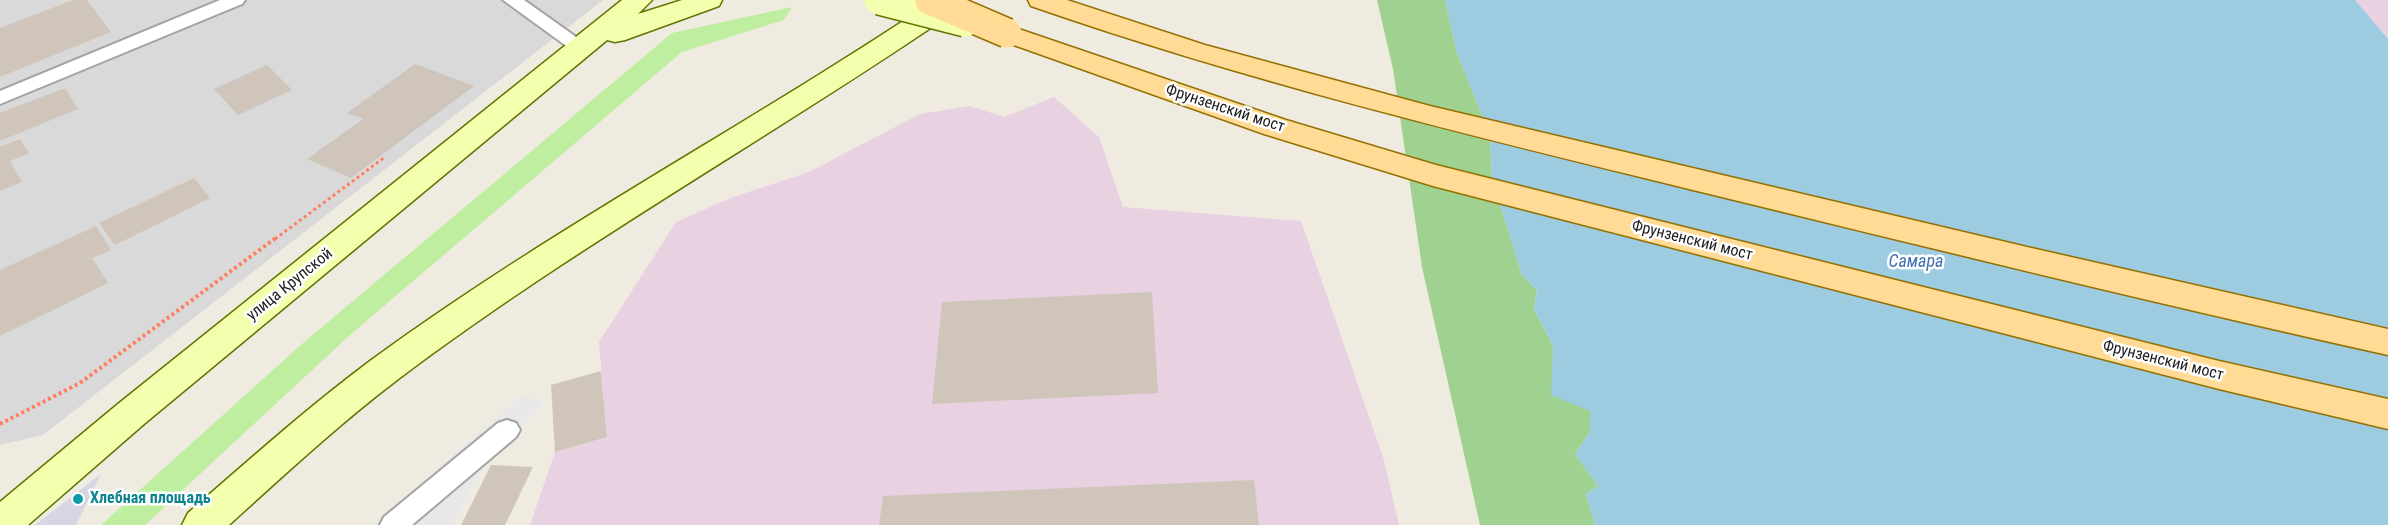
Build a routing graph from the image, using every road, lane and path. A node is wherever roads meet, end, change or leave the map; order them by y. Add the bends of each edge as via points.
1 (236, 0) edge
2 (512, 0) edge
3 (639, 0) edge
4 (709, 0) edge
5 (879, 0) edge
6 (930, 0) edge
7 (953, 0) edge
8 (1041, 0) edge
9 (1007, 33) junction
10 (583, 49) junction
11 (0, 98) edge
12 (392, 151) dead end
13 (2388, 342) edge
14 (2388, 414) edge
15 (0, 424) edge
16 (507, 430) dead end
17 (0, 525) edge
18 (202, 525) edge
19 (393, 525) edge

1 - 11 lane
2 - 10 lane
3 - 10 main road
4 - 10 main road via 645,21
5 - 9 main road, bridge
6 - 9 main road, Фрунзенский мост, bridge
7 - 18 main road via 869,59 515,279 409,352 336,408
8 - 13 main road via 1221,59 1454,122 2172,295
9 - 14 main road, Фрунзенский мост via 1210,105 1433,175 2219,375
10 - 17 main road, улица Крупской via 131,414
12 - 15 path via 80,383
16 - 19 lane

